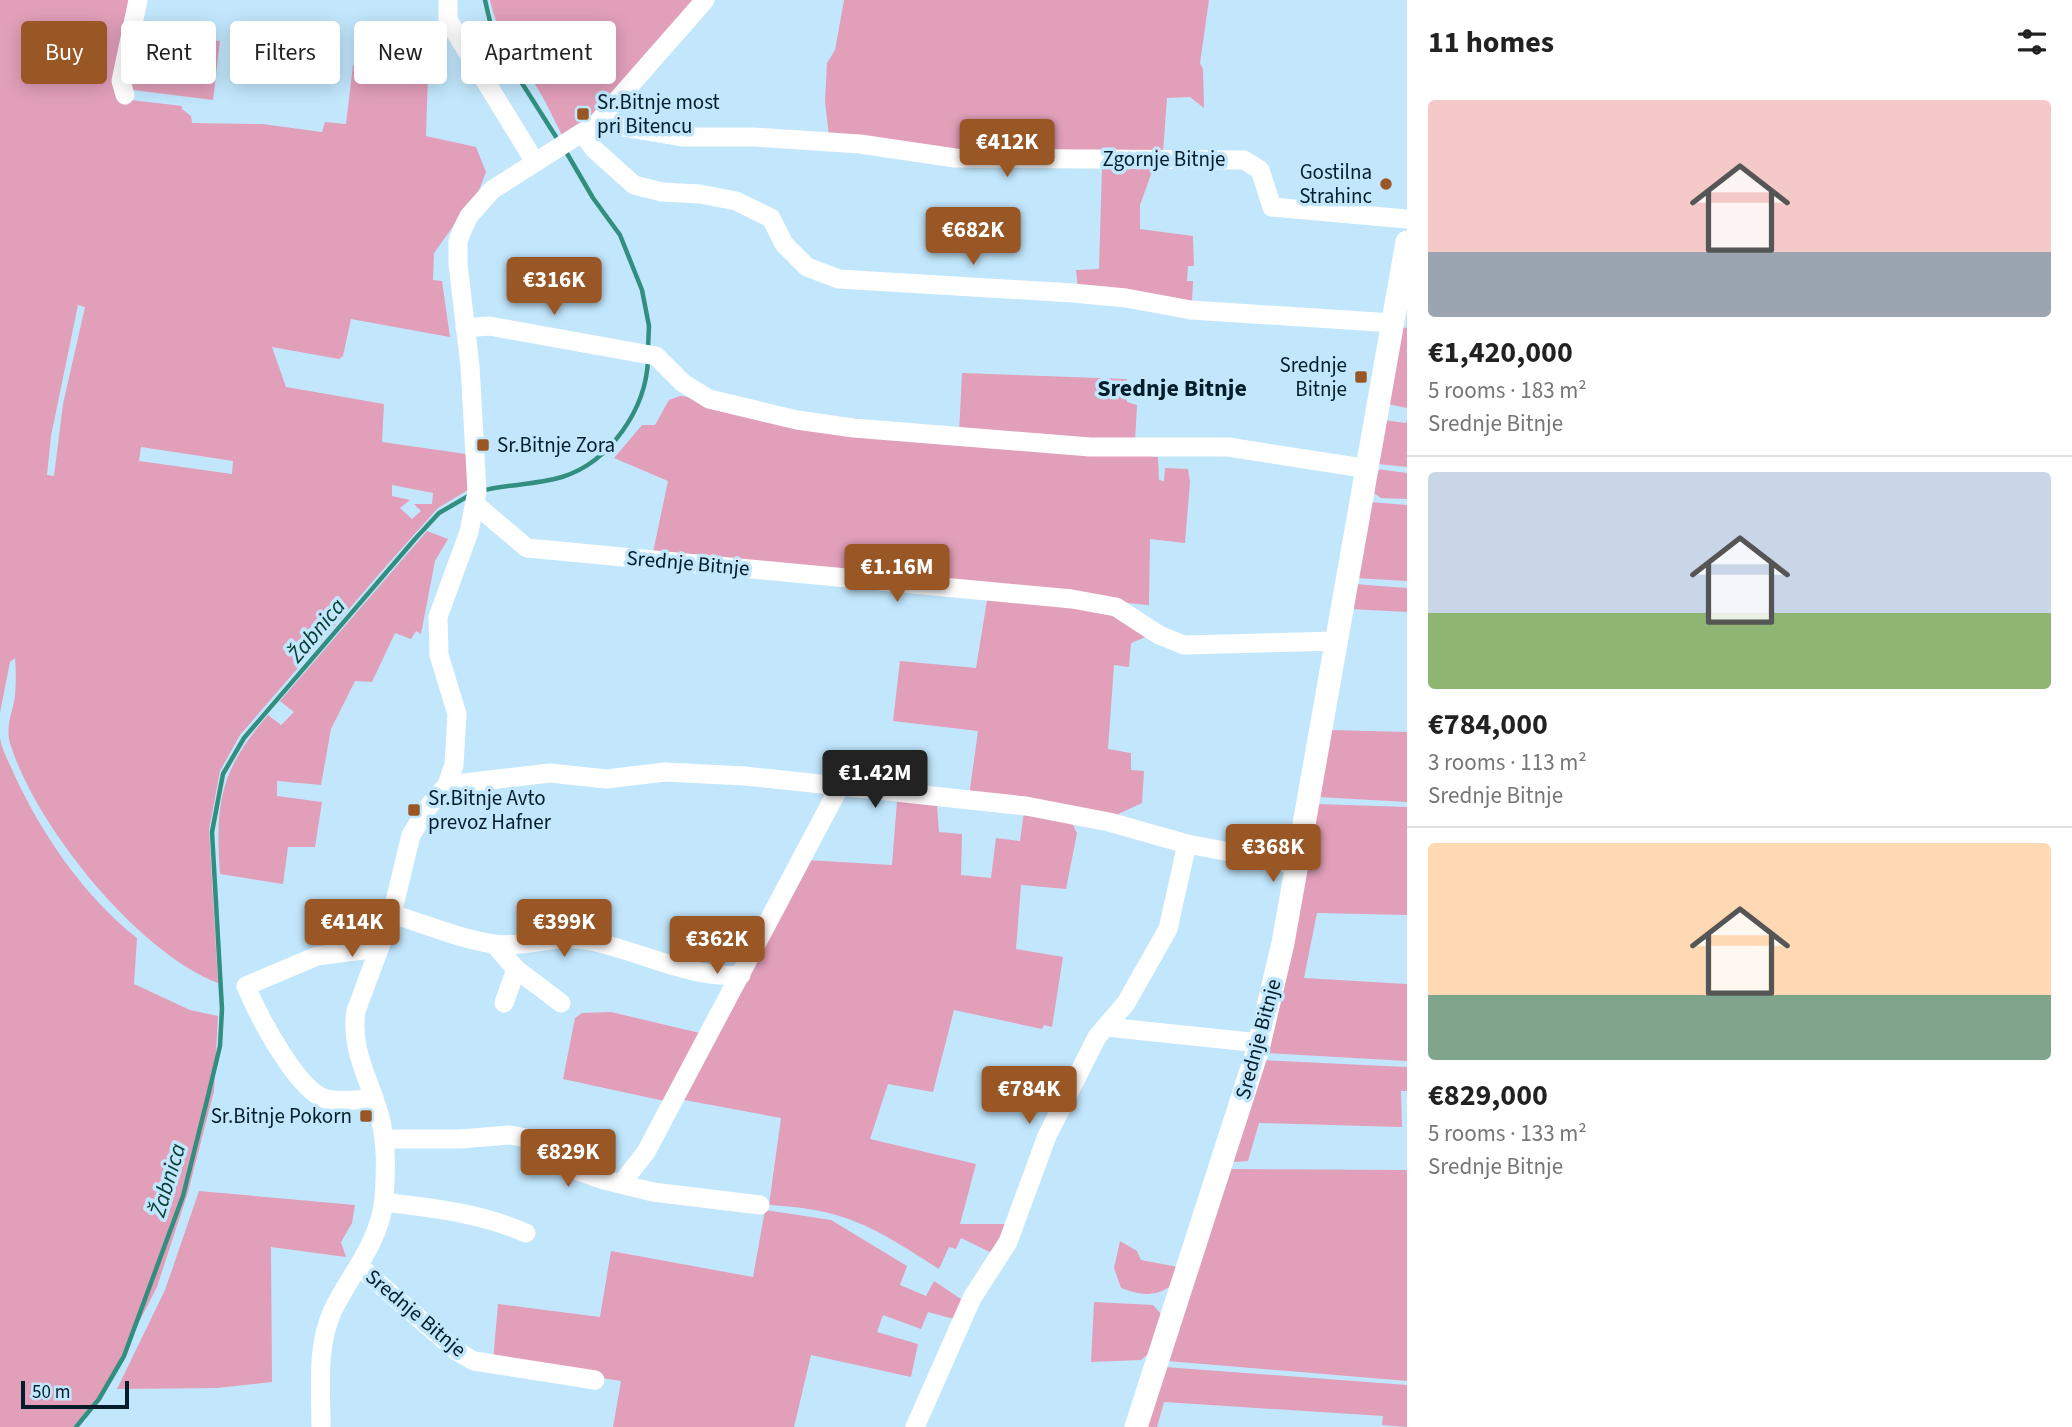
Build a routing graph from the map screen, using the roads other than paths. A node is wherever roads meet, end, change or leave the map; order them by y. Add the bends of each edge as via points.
1 (138, 0) edge
2 (448, 0) edge
3 (705, 0) edge
4 (125, 95) dead end
5 (606, 113) junction
6 (580, 136) junction
7 (543, 158) junction
8 (1407, 219) edge
9 (1407, 242) edge
10 (465, 328) junction
11 (1392, 331) junction
12 (1369, 468) junction
13 (476, 505) junction
14 (1338, 641) junction
15 (447, 785) junction
16 (840, 786) junction
17 (1187, 844) junction
18 (1299, 865) junction
19 (392, 914) junction
20 (495, 944) junction
21 (379, 948) junction
22 (516, 970) junction
23 (741, 975) junction
24 (504, 1003) dead end
25 (561, 1003) dead end
26 (1106, 1027) junction
27 (1260, 1043) junction
28 (374, 1099) junction
29 (384, 1139) junction
30 (621, 1184) junction
31 (383, 1202) junction
32 (760, 1206) dead end
33 (526, 1233) dead end
34 (360, 1267) junction
35 (595, 1380) dead end
36 (321, 1427) edge
37 (915, 1427) edge
38 (1136, 1427) edge

1 - 4 street via 121,81
2 - 7 street via 449,20
3 - 5 street
5 - 6 street
5 - 8 street, Zgornje Bitnje via 617,126 682,137 860,144 955,159 1244,160 1260,170 1272,207
6 - 7 street
6 - 11 street via 634,185 736,201 771,218 784,244 807,267 839,279 1073,293
7 - 10 street via 492,190 463,228 458,264
9 - 11 main road
10 - 12 street via 489,326 648,355 709,399 797,420 1090,447 1228,447
10 - 13 street
11 - 12 main road, Srednje Bitnje
12 - 14 main road, Srednje Bitnje
13 - 14 street, Srednje Bitnje via 527,548 1072,599 1116,607 1184,645
13 - 15 street, Srednje Bitnje via 438,617 439,655 457,714 454,765
14 - 18 main road, Srednje Bitnje
15 - 16 street via 550,773 607,779 665,772
15 - 19 street, Srednje Bitnje via 411,835
16 - 17 street via 1026,806
16 - 23 street
17 - 18 street
17 - 26 street via 1168,929 1126,1003
18 - 27 main road, Srednje Bitnje
19 - 20 street
19 - 21 street, Srednje Bitnje
20 - 22 street
20 - 23 street via 586,940 696,972
21 - 28 street, Srednje Bitnje via 360,994 354,1027 356,1049
21 - 28 street via 317,956 246,986 278,1045 312,1093 327,1099
22 - 24 street
22 - 25 street
23 - 30 street via 646,1152
26 - 27 street
26 - 37 street via 1046,1136 1009,1241 971,1298
27 - 38 main road, Srednje Bitnje
28 - 29 street, Srednje Bitnje
29 - 30 street via 510,1135 532,1139 575,1170
29 - 31 street, Srednje Bitnje
30 - 32 street
31 - 33 street via 454,1211 499,1221
31 - 34 street, Srednje Bitnje
34 - 35 street, Srednje Bitnje via 474,1361
34 - 36 street, Srednje Bitnje via 328,1325 321,1355

